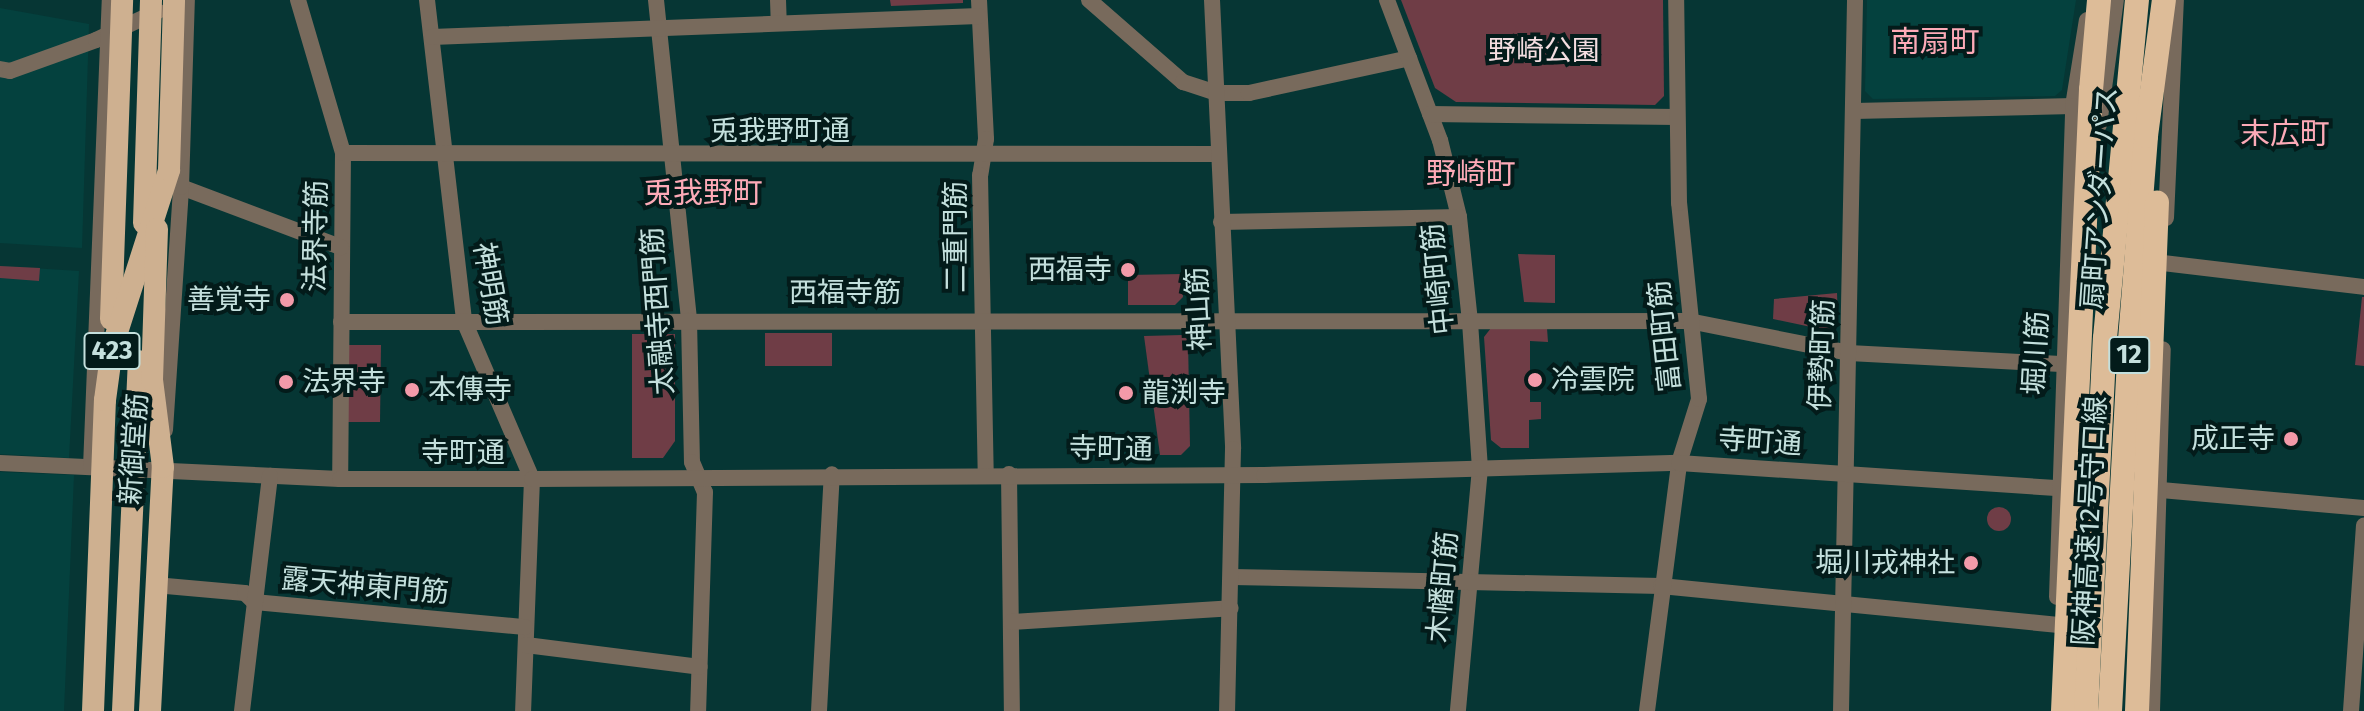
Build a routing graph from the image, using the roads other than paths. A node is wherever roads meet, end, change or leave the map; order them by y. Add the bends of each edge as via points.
1 (110, 0) edge
2 (122, 0) edge
3 (134, 0) edge
4 (151, 0) edge
5 (165, 0) edge
6 (174, 0) edge
7 (186, 0) edge
8 (298, 0) edge
9 (427, 0) edge
10 (656, 0) edge
11 (778, 0) edge
12 (1089, 0) edge
13 (1212, 0) edge
14 (1387, 0) edge
15 (1676, 0) edge
16 (1855, 0) edge
17 (2091, 0) edge
18 (2099, 0) edge
19 (2116, 0) edge
20 (2138, 0) edge
21 (2165, 0) edge
22 (2176, 0) edge
23 (979, 8) edge
24 (779, 23) junction
25 (658, 27) junction
26 (109, 30) junction
27 (432, 37) junction
28 (1409, 58) junction
29 (0, 69) edge
30 (1216, 93) junction
31 (2073, 106) junction
32 (1854, 111) junction
33 (1430, 114) junction
34 (1677, 117) junction
35 (343, 153) junction
36 (1218, 154) junction
37 (983, 156) junction
38 (447, 157) junction
39 (673, 157) junction
40 (2091, 178) junction
41 (181, 187) junction
42 (1459, 217) junction
43 (1221, 222) junction
44 (341, 247) junction
45 (2163, 263) junction
46 (2364, 287) edge
47 (983, 319) junction
48 (689, 320) junction
49 (464, 321) junction
50 (1225, 321) junction
51 (1689, 321) junction
52 (341, 322) junction
53 (1470, 322) junction
54 (1849, 353) junction
55 (2061, 364) junction
56 (0, 463) edge
57 (1679, 463) junction
58 (91, 467) junction
59 (163, 467) junction
60 (1480, 468) junction
61 (832, 474) junction
62 (986, 474) junction
63 (1009, 474) junction
64 (1843, 474) junction
65 (270, 476) junction
66 (697, 476) junction
67 (1233, 476) junction
68 (340, 479) junction
69 (532, 479) junction
70 (2058, 489) junction
71 (2106, 490) junction
72 (2161, 490) junction
73 (2364, 508) edge
74 (2364, 525) edge
75 (1232, 577) junction
76 (1470, 581) junction
77 (155, 585) junction
78 (1661, 586) junction
79 (254, 602) junction
80 (1843, 604) junction
81 (1231, 608) junction
82 (1011, 622) junction
83 (2056, 625) junction
84 (525, 627) junction
85 (526, 645) junction
86 (700, 667) junction
87 (2096, 710) edge
88 (81, 711) edge
89 (93, 711) edge
90 (105, 711) edge
91 (123, 711) edge
92 (150, 711) edge
93 (242, 711) edge
94 (523, 711) edge
95 (698, 711) edge
96 (819, 711) edge
97 (1012, 711) edge
98 (1227, 711) edge
99 (1458, 711) edge
100 (1647, 711) edge
101 (1841, 711) edge
102 (2053, 711) edge
103 (2063, 711) edge
104 (2137, 711) edge
105 (2152, 711) edge
106 (2351, 711) edge

1 - 26 street, 新御堂筋
2 - 58 highway, 423 via 113,303
3 - 90 highway, 423
4 - 91 highway, 423
5 - 59 highway, 423 via 152,380
6 - 89 highway, 423 via 169,170 112,348 105,400
7 - 26 street
7 - 41 street, 新御堂筋
8 - 35 street, 法界寺筋
9 - 27 street, 神明筋
10 - 25 street, 太融寺西門筋
11 - 24 street
12 - 30 street via 1183,82
13 - 30 street, 神山筋
14 - 28 street, 中崎町筋
15 - 34 street, 富田町筋
16 - 32 street, 伊勢町筋
17 - 31 street, 堀川筋
18 - 40 highway via 2087,166
19 - 40 street
20 - 71 street, 扇町アンダーパス
20 - 87 highway, 阪神高速12号守口線 / 12 via 2108,296
21 - 87 highway, 阪神高速12号守口線 / 12 via 2146,136
21 - 104 highway
22 - 45 street
23 - 24 street
23 - 37 street, 二重門筋
24 - 25 street
25 - 27 street
25 - 39 street, 太融寺西門筋
26 - 29 street via 53,56 10,71
26 - 58 street, 新御堂筋
27 - 38 street, 神明筋
28 - 30 street via 1249,93
28 - 33 street, 中崎町筋
30 - 36 street, 神山筋
31 - 32 street
31 - 55 street, 堀川筋
32 - 54 street, 伊勢町筋
33 - 34 street
33 - 42 street, 中崎町筋
34 - 51 street, 富田町筋
35 - 38 street, 兎我野町通
35 - 44 street, 法界寺筋
36 - 37 street, 兎我野町通
36 - 43 street, 神山筋
37 - 39 street, 兎我野町通
37 - 47 street, 二重門筋
38 - 39 street, 兎我野町通
38 - 49 street, 神明筋
39 - 48 street, 太融寺西門筋
40 - 103 highway
41 - 44 street
41 - 59 street, 新御堂筋
42 - 43 street
42 - 53 street, 中崎町筋
43 - 50 street, 神山筋
44 - 52 street, 法界寺筋
45 - 46 street
45 - 72 street
47 - 48 street, 西福寺筋
47 - 50 street, 西福寺筋
47 - 62 street, 二重門筋
48 - 49 street, 西福寺筋
48 - 66 street, 太融寺西門筋 via 692,462
49 - 52 street, 西福寺筋
49 - 69 street, 神明筋
50 - 53 street, 西福寺筋
50 - 67 street, 神山筋
51 - 53 street, 西福寺筋
51 - 54 street, 西福寺筋
51 - 57 street, 富田町筋 via 1699,399
52 - 68 street, 法界寺筋
53 - 60 street, 中崎町筋
54 - 55 street, 西福寺筋
54 - 64 street, 伊勢町筋
55 - 70 street, 堀川筋
56 - 58 street
57 - 60 street, 寺町通
57 - 64 street, 寺町通
57 - 78 street, 富田町筋
58 - 59 street, 寺町通
58 - 88 highway, 新御堂筋
59 - 65 street, 寺町通
59 - 77 highway, 新御堂筋
60 - 67 street, 寺町通
60 - 76 street, 木幡町筋
61 - 62 street, 寺町通
61 - 66 street, 寺町通
61 - 96 street
62 - 63 street, 寺町通
63 - 67 street, 寺町通
63 - 82 street
64 - 70 street, 寺町通
64 - 80 street, 伊勢町筋
65 - 68 street, 寺町通
65 - 79 street
66 - 69 street, 寺町通
66 - 86 street, 太融寺西門筋 via 705,492
67 - 75 street, 神山筋
68 - 69 street, 寺町通
69 - 84 street, 神明筋
70 - 71 street, 寺町通
70 - 83 street, 堀川筋
71 - 72 street, 寺町通
71 - 87 street, 扇町アンダーパス
72 - 73 street
72 - 105 street
74 - 106 street
75 - 76 street
75 - 81 street, 神山筋
76 - 78 street
76 - 99 street, 木幡町筋
77 - 79 street, 露天神東門筋 via 245,593
77 - 92 highway, 新御堂筋
78 - 80 street
78 - 100 street, 富田町筋
79 - 84 street, 露天神東門筋
79 - 93 street
80 - 83 street
80 - 101 street, 伊勢町筋
81 - 82 street
81 - 98 street, 神山筋
82 - 97 street
83 - 87 street
83 - 102 street, 堀川筋
84 - 85 street, 神明筋
85 - 86 street
85 - 94 street, 神明筋
86 - 95 street, 太融寺西門筋

